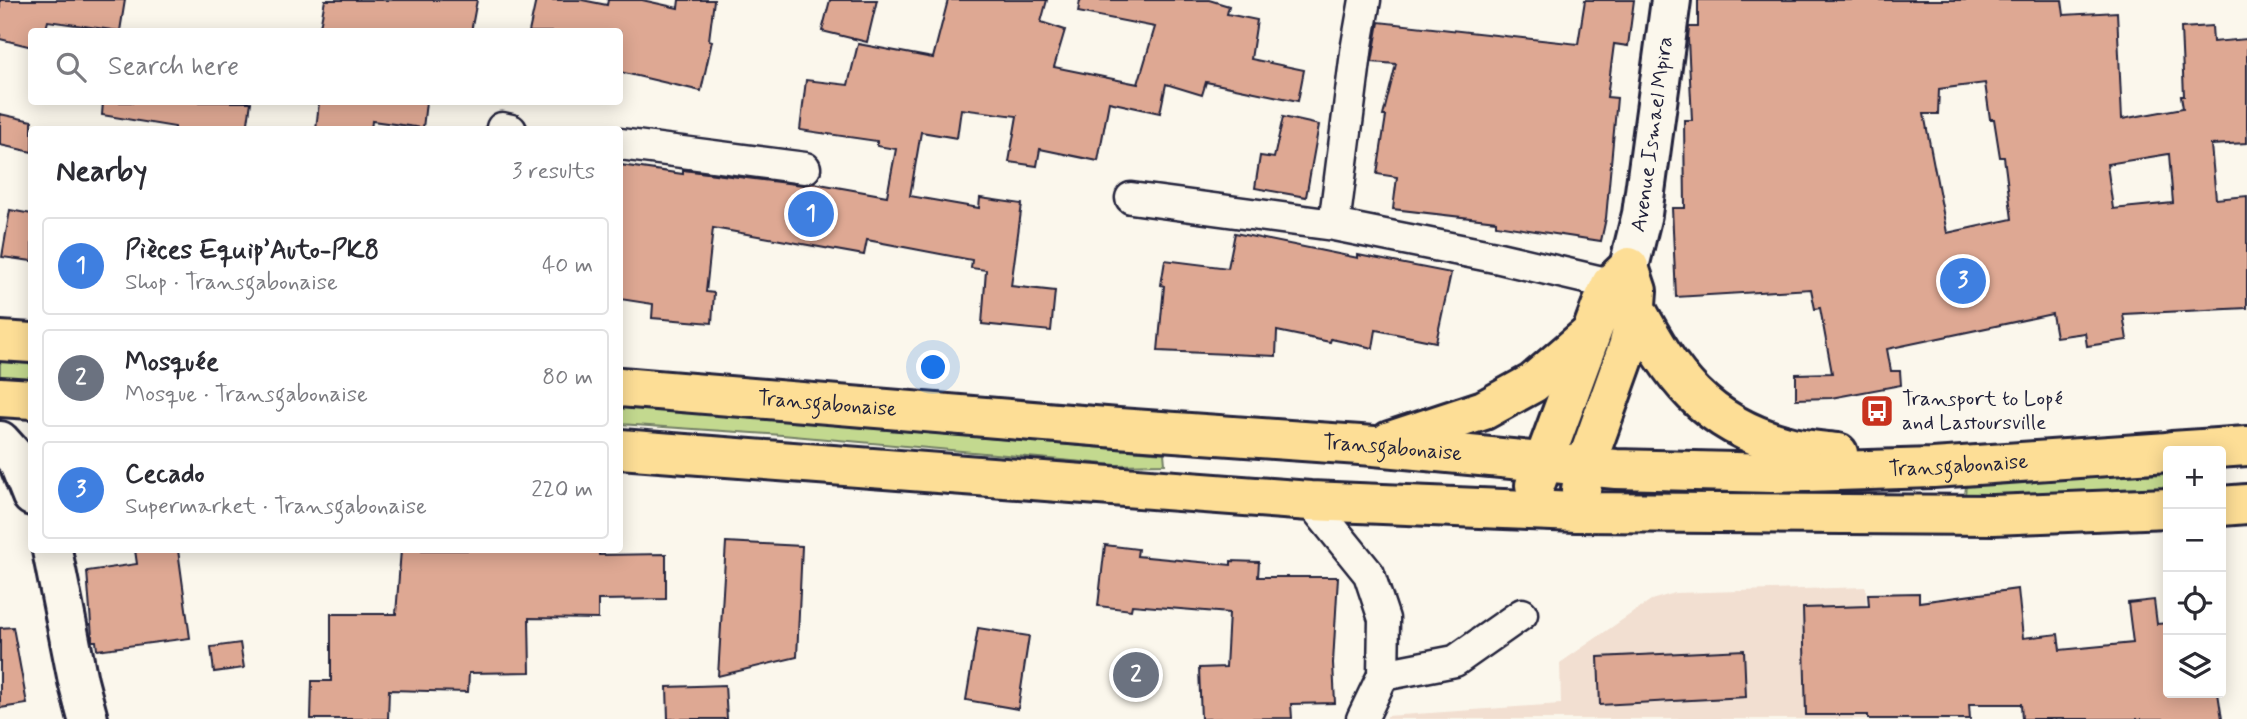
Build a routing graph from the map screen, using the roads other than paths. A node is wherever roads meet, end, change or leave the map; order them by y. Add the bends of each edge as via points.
1 (1365, 0) edge
2 (1671, 0) edge
3 (623, 144) edge
4 (805, 168) dead end
5 (1131, 198) dead end
6 (1334, 225) junction
7 (1625, 286) junction
8 (1592, 333) junction
9 (0, 341) edge
10 (28, 343) edge
11 (623, 387) edge
12 (0, 397) edge
13 (28, 399) edge
14 (0, 441) edge
15 (1374, 446) junction
16 (2247, 446) edge
17 (2226, 447) edge
18 (623, 449) edge
19 (2163, 452) edge
20 (1543, 463) junction
21 (1585, 467) junction
22 (1933, 468) junction
23 (28, 486) edge
24 (1310, 501) junction
25 (2247, 504) edge
26 (2226, 506) edge
27 (2163, 508) edge
28 (1526, 509) junction
29 (1576, 512) junction
30 (53, 553) edge
31 (1522, 614) dead end
32 (1383, 675) junction
33 (88, 719) edge
34 (1362, 719) edge

1 - 6 street
2 - 7 main road, Avenue Ismael Mpira via 1642,214
3 - 4 street
5 - 6 street
6 - 7 street
7 - 8 highway
7 - 21 highway via 1628,346
7 - 22 highway via 1686,386 1730,424 1787,446
8 - 15 highway via 1533,383 1484,410
8 - 20 highway
9 - 10 highway
11 - 15 highway, Transgabonaise
12 - 13 highway
14 - 23 main road via 18,461
15 - 20 highway, Transgabonaise
16 - 17 highway, Transgabonaise
18 - 24 highway
19 - 22 highway, Transgabonaise
20 - 21 highway, Transgabonaise
20 - 28 highway
21 - 22 highway, Transgabonaise via 1773,473
21 - 29 highway
24 - 28 highway
24 - 32 street via 1369,574 1384,620
25 - 26 highway
27 - 29 highway via 1993,515
28 - 29 highway
30 - 33 main road
31 - 32 street via 1455,661
32 - 34 street

